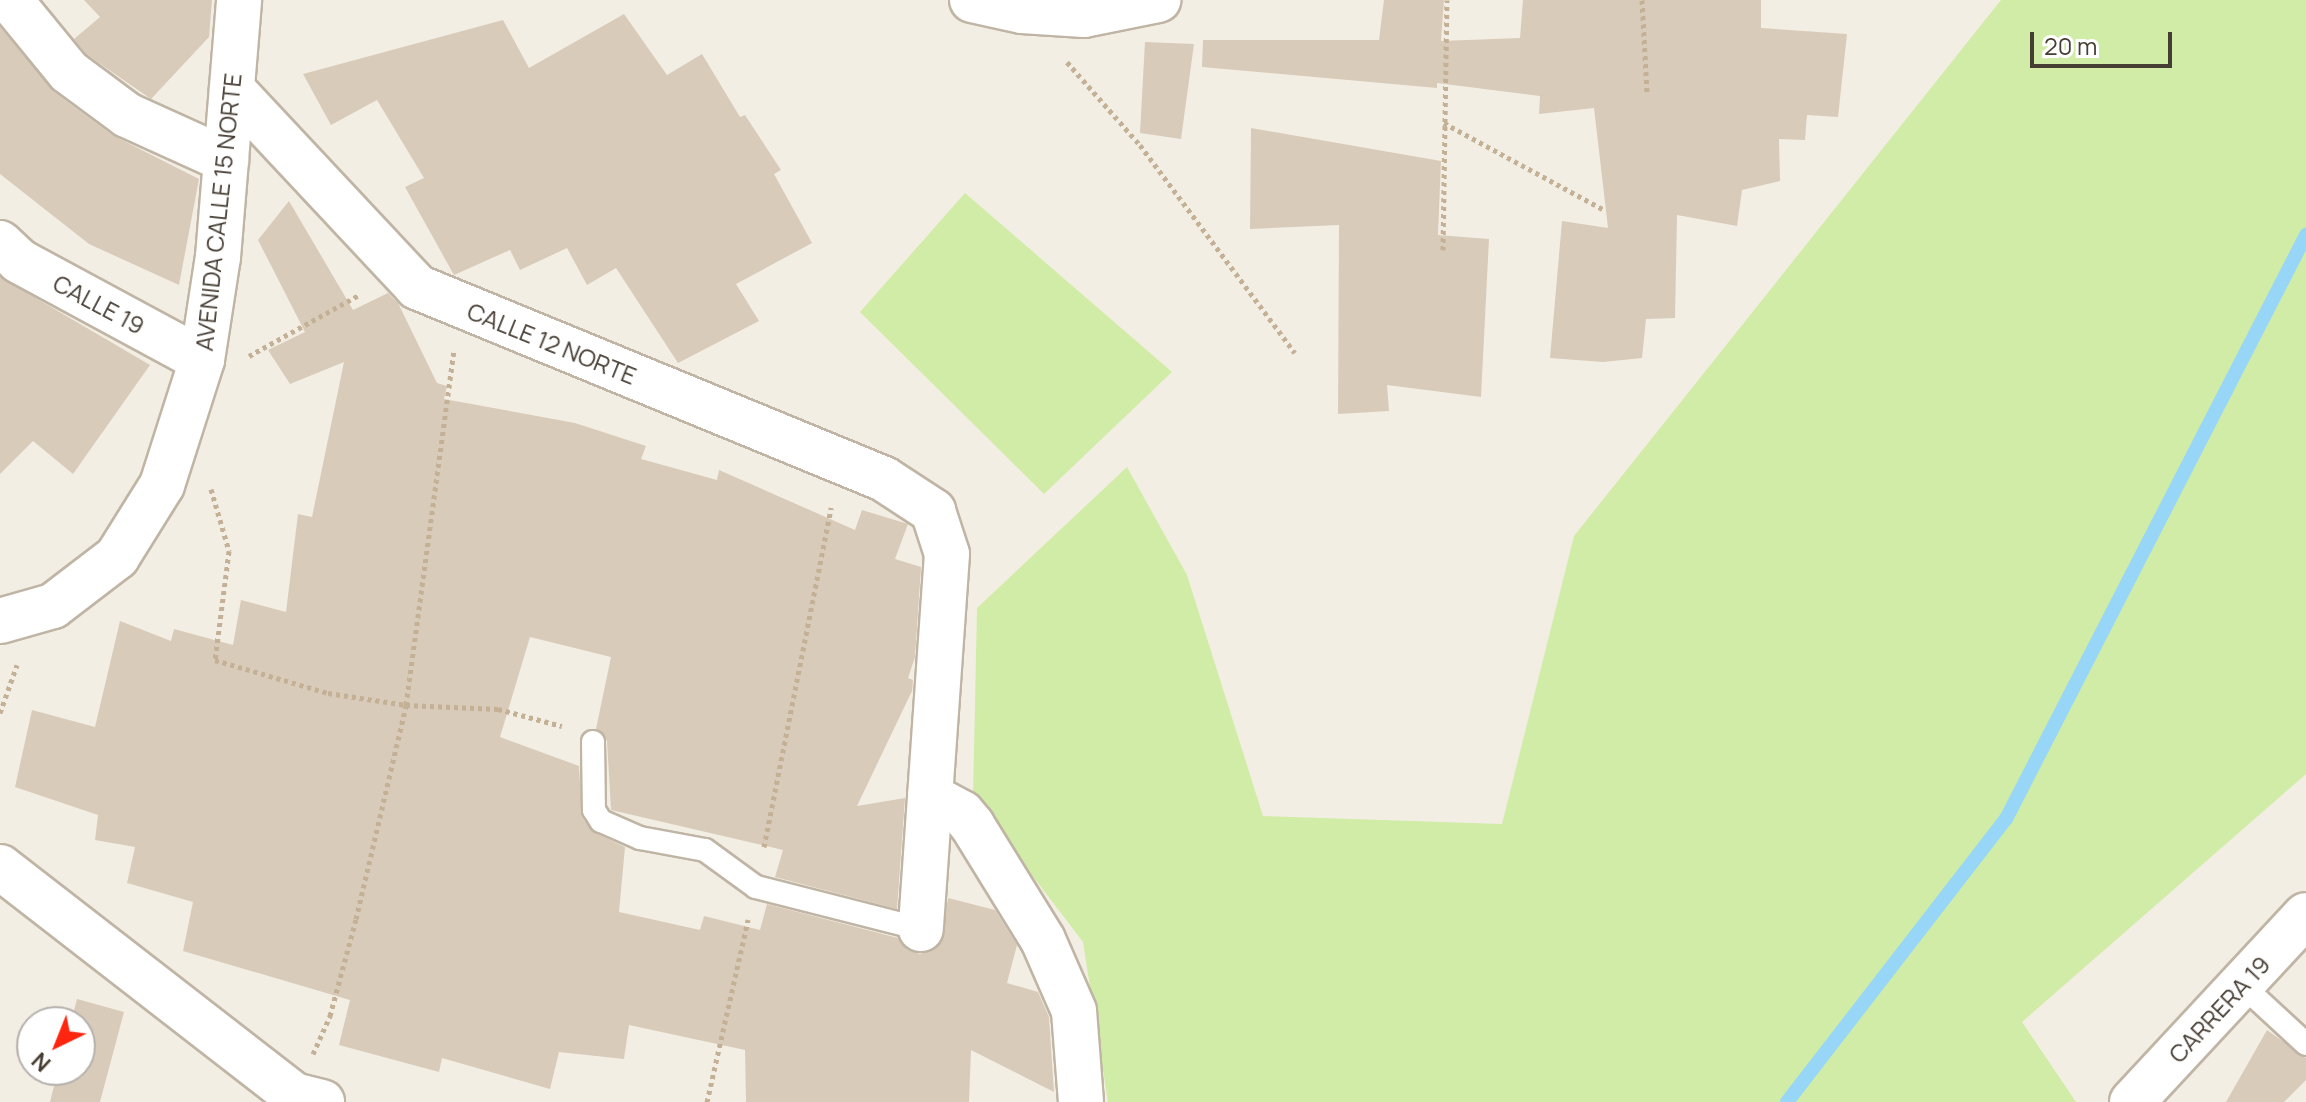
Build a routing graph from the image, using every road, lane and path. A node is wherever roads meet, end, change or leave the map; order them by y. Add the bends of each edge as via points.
1 (10, 0) edge
2 (239, 0) edge
3 (972, 0) edge
4 (1158, 0) edge
5 (1447, 0) edge
6 (1642, 0) edge
7 (1022, 11) junction
8 (232, 89) junction
9 (1647, 93) dead end
10 (1444, 123) junction
11 (226, 160) junction
12 (1606, 211) dead end
13 (0, 243) edge
14 (1443, 250) dead end
15 (402, 271) junction
16 (460, 305) junction
17 (1295, 353) dead end
18 (198, 374) junction
19 (179, 432) junction
20 (841, 461) junction
21 (2, 617) edge
22 (18, 661) dead end
23 (406, 705) junction
24 (0, 713) edge
25 (593, 742) joint
26 (930, 796) junction
27 (0, 867) edge
28 (756, 887) junction
29 (2306, 915) edge
30 (921, 929) joint
31 (2242, 985) junction
32 (2306, 1044) edge
33 (308, 1098) edge
34 (707, 1102) edge
35 (1081, 1102) edge
36 (2132, 1102) edge

1 - 11 street via 69,72 115,106
2 - 8 street, AVENIDA CALLE 15 NORTE
3 - 7 street
4 - 7 street via 1084,15
5 - 10 path
6 - 9 path
7 - 17 path via 1140,145
8 - 11 street, AVENIDA CALLE 15 NORTE
8 - 15 street, CALLE 12 NORTE
10 - 12 path
10 - 14 path
11 - 18 street, AVENIDA CALLE 15 NORTE
13 - 18 street, CALLE 19 via 19,261
15 - 16 street, CALLE 12 NORTE via 417,287
15 - 18 path
16 - 20 street, CALLE 12 NORTE
16 - 23 path
18 - 19 street, AVENIDA CALLE 15 NORTE
19 - 21 street, AVENIDA CALLE 15 NORTE via 162,485 117,557 53,606
19 - 23 path via 214,495 229,551 215,660 328,693
20 - 26 street, CALLE 12 NORTE via 884,479 933,511 947,554
20 - 28 path
22 - 24 path
23 - 25 path via 498,709 566,728
23 - 33 path
25 - 28 lane via 594,810 601,821 640,838 705,850
26 - 30 street
26 - 35 street via 962,813 972,825 1043,940 1074,1011
27 - 33 street
28 - 30 lane
28 - 34 path
29 - 31 street, CARRERA 19
31 - 32 lane
31 - 36 street, CARRERA 19

